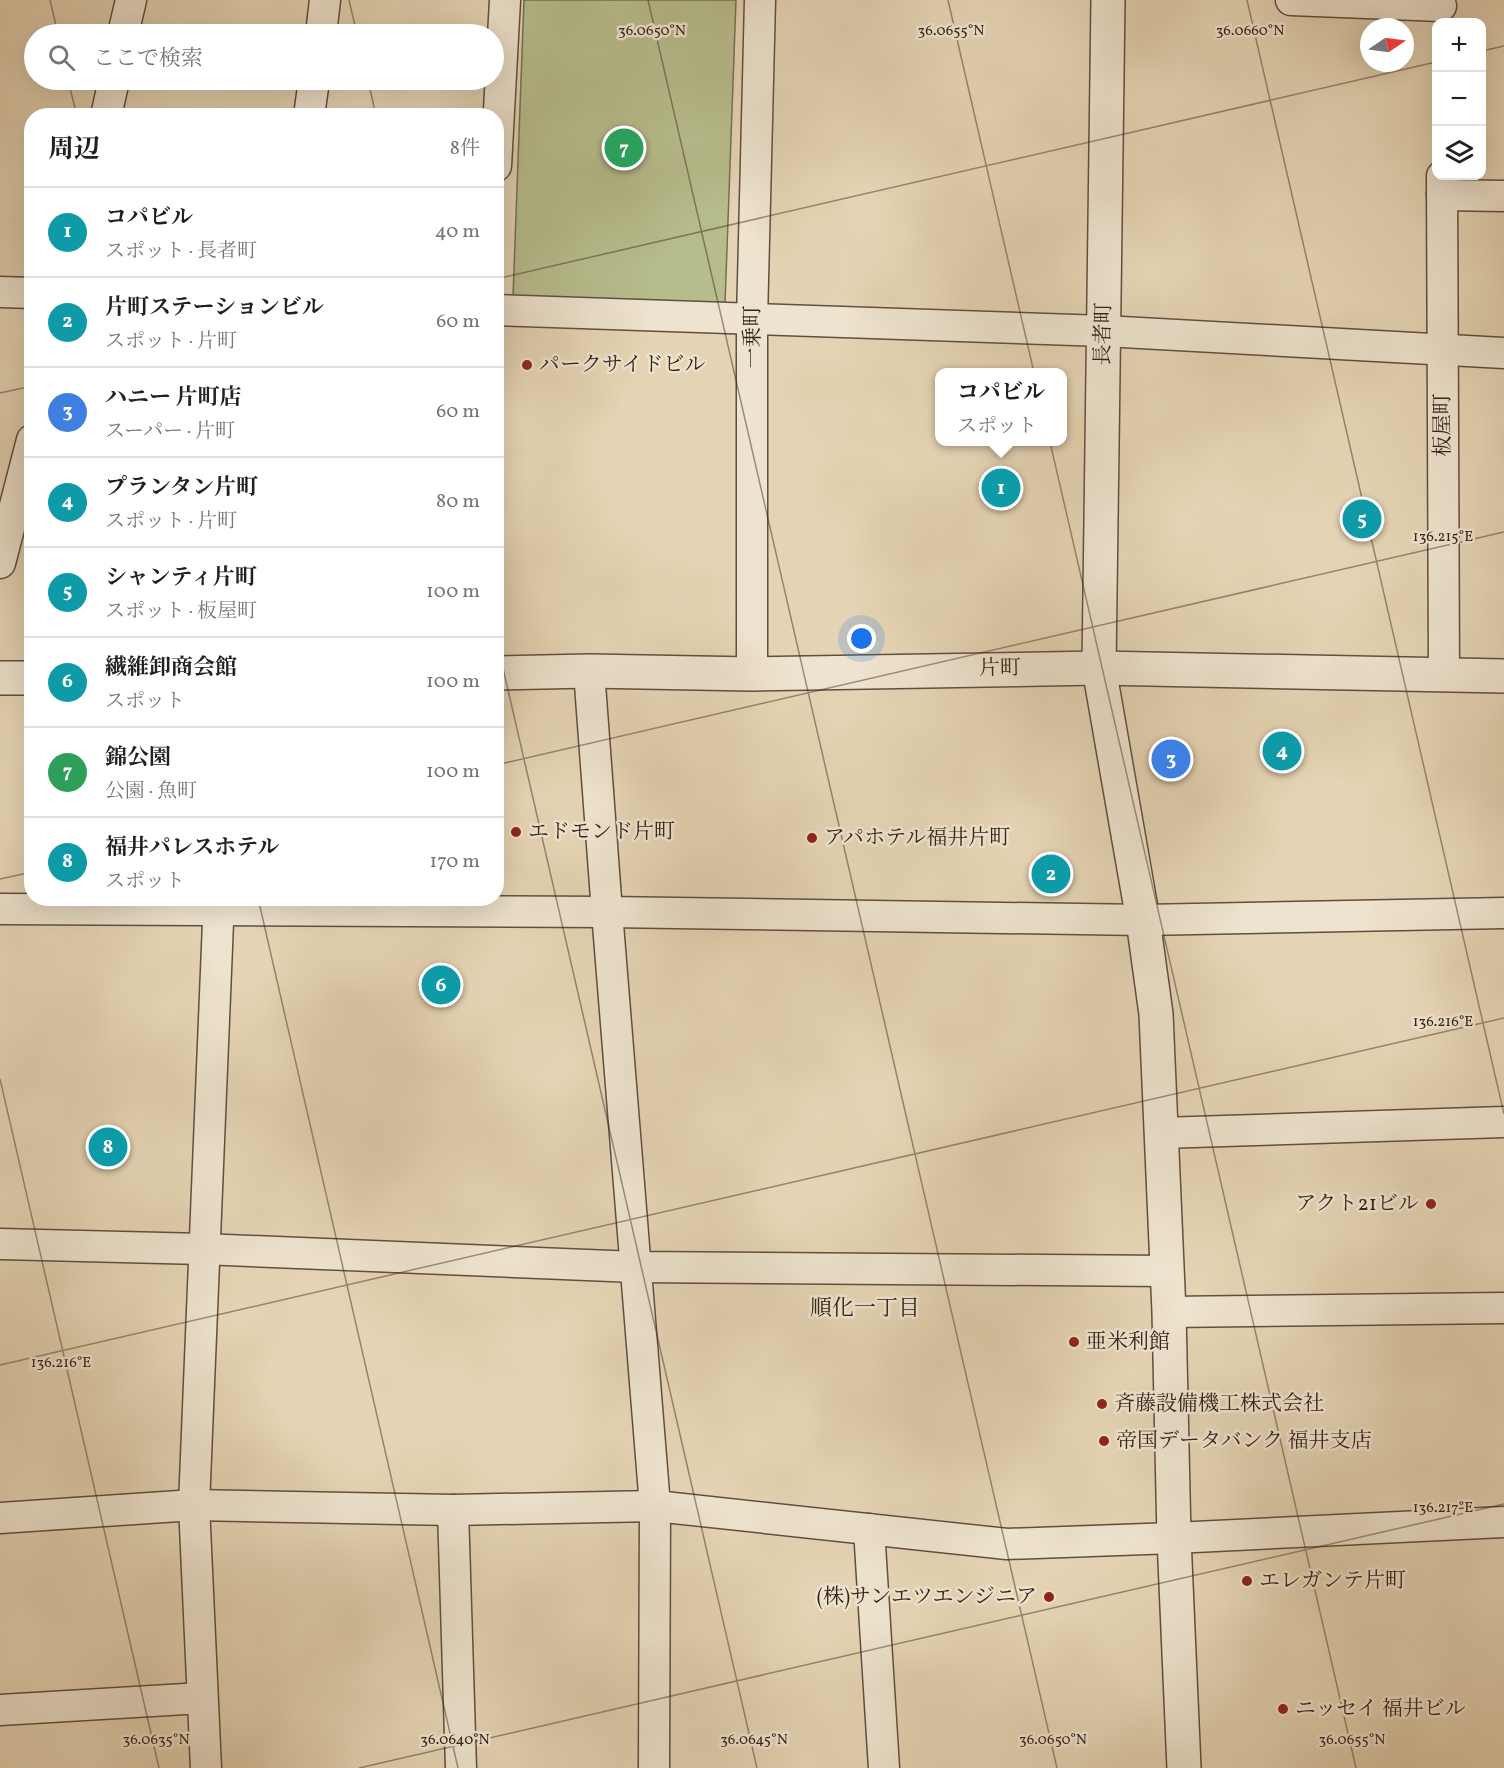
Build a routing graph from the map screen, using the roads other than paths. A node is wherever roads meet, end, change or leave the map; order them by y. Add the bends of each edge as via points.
1 (130, 0) edge
2 (326, 0) edge
3 (505, 0) edge
4 (760, 0) edge
5 (1108, 0) edge
6 (1291, 0) edge
7 (1441, 10) edge
8 (125, 24) edge
9 (322, 24) edge
10 (504, 24) edge
11 (112, 90) edge
12 (313, 90) edge
13 (500, 90) edge
14 (108, 108) edge
15 (310, 108) edge
16 (499, 108) edge
17 (1442, 185) edge
18 (1504, 196) edge
19 (0, 292) edge
20 (24, 293) edge
21 (504, 310) edge
22 (752, 320) junction
23 (1104, 331) junction
24 (1443, 350) junction
25 (1504, 353) edge
26 (24, 471) edge
27 (0, 563) edge
28 (1099, 668) junction
29 (589, 671) junction
30 (504, 673) edge
31 (752, 674) junction
32 (1444, 675) junction
33 (1504, 676) edge
34 (0, 678) edge
35 (24, 678) edge
36 (131, 906) edge
37 (219, 906) edge
38 (316, 906) edge
39 (0, 909) edge
40 (606, 912) junction
41 (1504, 913) edge
42 (1143, 920) junction
43 (1504, 1122) edge
44 (1161, 1133) junction
45 (0, 1244) edge
46 (203, 1249) junction
47 (636, 1267) junction
48 (1166, 1271) junction
49 (1504, 1308) edge
50 (1168, 1312) junction
51 (194, 1506) junction
52 (655, 1506) junction
53 (453, 1510) junction
54 (0, 1518) edge
55 (1504, 1522) edge
56 (869, 1529) junction
57 (1174, 1538) junction
58 (202, 1698) junction
59 (0, 1710) edge
60 (206, 1768) edge
61 (461, 1768) edge
62 (654, 1768) edge
63 (884, 1768) edge
64 (1184, 1768) edge

1 - 8 street
2 - 9 street
3 - 10 street
4 - 22 street, 一乗町
5 - 23 street, 長者町
6 - 7 street
11 - 14 street
12 - 15 street
13 - 16 street
17 - 18 street
17 - 24 street, 板屋町
19 - 20 street
21 - 22 street
22 - 23 street
22 - 31 street, 一乗町
23 - 24 street
23 - 28 street, 長者町
24 - 25 street
24 - 32 street, 板屋町
26 - 27 street
28 - 31 street, 片町
28 - 32 street, 片町
28 - 42 street, 長者町
29 - 30 street, 片町
29 - 31 street, 片町
29 - 40 street
32 - 33 street, 片町
34 - 35 street
36 - 39 street
37 - 46 street
38 - 40 street
40 - 42 street
40 - 47 street
41 - 42 street
42 - 44 street, 長者町 via 1156,1014
43 - 44 street
44 - 48 street, 長者町
45 - 46 street
46 - 47 street
46 - 51 street
47 - 48 street
47 - 52 street
48 - 50 street, 長者町
49 - 50 street
50 - 57 street, 長者町
51 - 53 street
51 - 54 street
51 - 58 street
52 - 53 street
52 - 56 street
52 - 62 street
53 - 61 street
55 - 57 street
56 - 57 street via 1007,1544
56 - 63 street
57 - 64 street, 長者町
58 - 59 street
58 - 60 street

